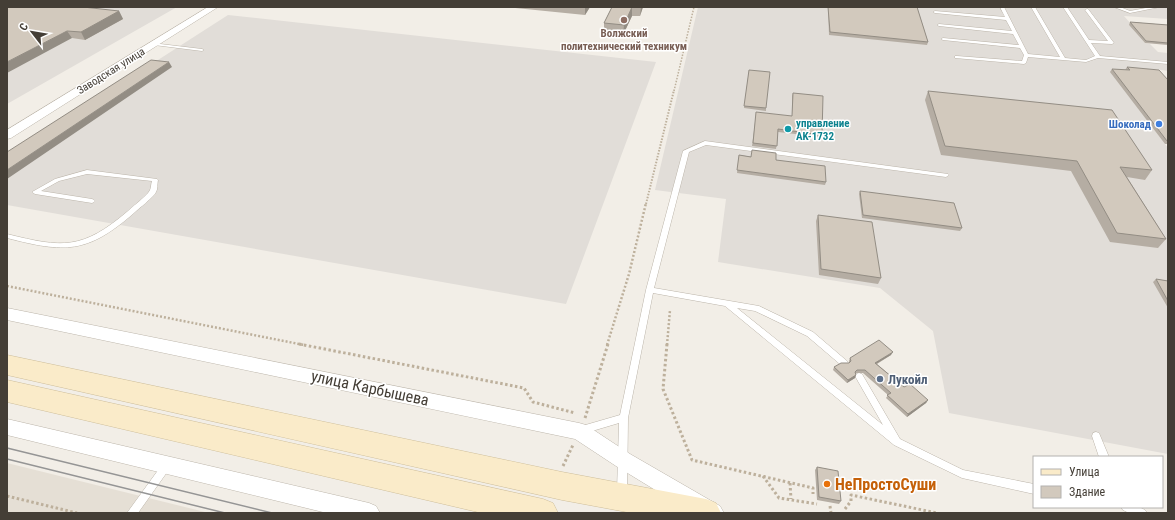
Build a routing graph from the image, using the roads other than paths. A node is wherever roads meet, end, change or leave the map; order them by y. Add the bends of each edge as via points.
1 (214, 7) edge
2 (1002, 7) edge
3 (1033, 7) edge
4 (1065, 7) edge
5 (1116, 7) edge
6 (1158, 7) edge
7 (1087, 10) dead end
8 (935, 12) dead end
9 (1008, 19) junction
10 (939, 25) dead end
11 (1015, 33) junction
12 (943, 39) dead end
13 (1087, 41) junction
14 (154, 44) junction
15 (1022, 47) junction
16 (202, 50) dead end
17 (1026, 56) junction
18 (957, 57) dead end
19 (1098, 57) junction
20 (1064, 59) junction
21 (1168, 63) edge
22 (7, 135) edge
23 (946, 175) dead end
24 (92, 201) dead end
25 (7, 236) edge
26 (650, 290) junction
27 (727, 304) junction
28 (7, 314) edge
29 (844, 363) edge
30 (7, 365) edge
31 (859, 376) dead end
32 (7, 391) edge
33 (624, 418) junction
34 (7, 427) edge
35 (580, 428) junction
36 (1096, 436) dead end
37 (897, 442) junction
38 (1104, 456) edge
39 (624, 460) junction
40 (167, 465) junction
41 (1033, 489) edge
42 (621, 505) edge
43 (1129, 508) edge
44 (132, 513) edge
45 (369, 513) edge
46 (543, 513) edge
47 (706, 513) edge
48 (714, 513) edge
49 (1142, 513) edge

1 - 14 street, Заводская улица
2 - 9 lane
3 - 20 lane
4 - 13 lane
5 - 6 lane via 1130,12
7 - 13 lane via 1112,43
8 - 9 lane
9 - 11 lane
10 - 11 lane
11 - 15 lane
12 - 15 lane
13 - 19 lane
14 - 16 lane
14 - 22 street, Заводская улица
15 - 17 lane
17 - 18 lane via 1024,63
17 - 20 lane
19 - 20 lane via 1086,61
19 - 21 lane
23 - 26 lane via 704,143 686,151
24 - 25 lane via 35,192 57,180 86,172 155,180 153,192 93,240 57,246
26 - 27 lane
26 - 33 lane
27 - 29 lane via 756,308 810,334
27 - 37 lane
28 - 35 street, улица Карбышева
30 - 42 street
31 - 37 lane
32 - 46 street
33 - 35 lane
33 - 39 lane
34 - 40 street
35 - 39 street, улица Карбышева
36 - 38 lane
37 - 41 lane via 962,474
39 - 42 lane
39 - 48 street, улица Карбышева
40 - 44 lane
40 - 45 street
42 - 47 street
43 - 49 lane

